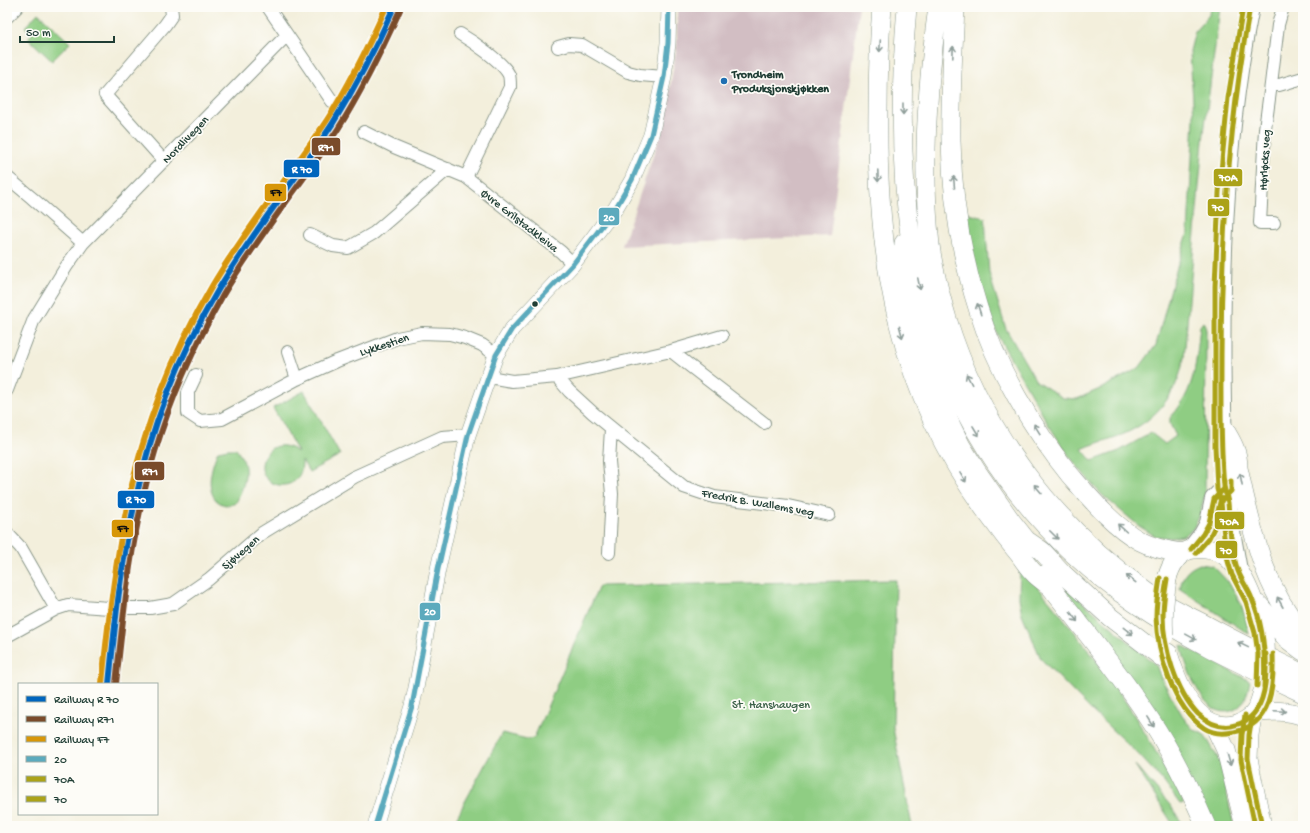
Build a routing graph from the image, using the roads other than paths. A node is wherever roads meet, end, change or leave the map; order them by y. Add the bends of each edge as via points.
1 (17, 7) edge
2 (171, 7) edge
3 (268, 7) edge
4 (668, 7) edge
5 (882, 7) edge
6 (907, 7) edge
7 (938, 7) edge
8 (955, 7) edge
9 (1250, 7) edge
10 (1283, 7) edge
11 (7, 17) edge
12 (460, 34) dead end
13 (287, 35) junction
14 (558, 47) dead end
15 (664, 77) junction
16 (1303, 78) edge
17 (1271, 84) junction
18 (332, 101) dead end
19 (364, 132) dead end
20 (164, 161) junction
21 (448, 170) junction
22 (7, 177) edge
23 (466, 177) junction
24 (906, 204) junction
25 (1274, 223) dead end
26 (310, 235) dead end
27 (83, 243) junction
28 (572, 264) junction
29 (722, 336) dead end
30 (671, 351) junction
31 (288, 352) dead end
32 (496, 355) junction
33 (196, 375) dead end
34 (489, 377) junction
35 (557, 377) junction
36 (297, 378) junction
37 (7, 390) edge
38 (764, 423) dead end
39 (1222, 425) junction
40 (611, 429) junction
41 (468, 435) junction
42 (1224, 489) junction
43 (829, 515) dead end
44 (7, 532) edge
45 (1026, 540) junction
46 (1186, 551) junction
47 (609, 553) dead end
48 (1238, 570) junction
49 (1050, 586) junction
50 (1249, 592) junction
51 (56, 609) junction
52 (1303, 633) edge
53 (7, 636) edge
54 (1303, 651) edge
55 (1172, 665) junction
56 (1303, 674) edge
57 (1303, 693) edge
58 (1254, 714) junction
59 (1303, 716) edge
60 (1214, 724) junction
61 (375, 826) edge
62 (1206, 826) edge
63 (1245, 826) edge
64 (1262, 826) edge

1 - 11 street
2 - 20 street via 172,15 165,25 105,95
3 - 13 street
4 - 15 street via 668,43
5 -> 49 highway via 878,177 885,254 893,302 906,350 919,390 938,434 962,476 977,500 1034,573
6 -> 24 highway via 903,70
56 -> 7 highway via 1184,614 1149,593 1114,567 1084,540 1032,482 1010,453 986,412 966,373 954,340 940,294 931,248 927,210 926,132
46 -> 8 highway via 1155,547 1140,541 1126,532 1082,488 1044,441 992,346 970,279 953,180 951,101
9 - 39 main road via 1239,65 1229,157 1221,329
10 - 17 street, Hørløcks veg via 1278,25
12 - 23 street via 505,69 509,76 510,88
13 - 18 street
13 - 20 street, Nordlivegen
14 - 15 street via 569,44 582,45 628,72
15 - 28 street via 651,135 632,180 615,209
16 - 17 street via 1279,85
17 - 25 street, Hørløcks veg via 1265,129 1260,223
19 - 21 street, Øvre Grilstadkleiva
20 - 27 street, Nordlivegen
21 - 23 street, Øvre Grilstadkleiva
21 - 26 street via 374,233 348,248 333,246
22 - 27 street
23 - 28 street, Øvre Grilstadkleiva via 561,252
24 - 45 highway via 902,278 919,348 961,446 990,492
24 -> 57 highway via 915,266 936,344 970,420 1016,491 1071,552 1135,604 1219,653
27 - 37 street, Nordlivegen via 34,319
28 - 32 street via 512,329
29 - 30 street
30 - 35 street
30 - 38 street
31 - 36 street
32 - 34 street
32 - 36 street, Lykkestien via 482,345 465,338 450,334 422,333 397,338
33 - 36 street, Lykkestien via 188,392 188,413 200,421 222,419
34 - 35 street via 512,381
34 - 41 street
35 - 40 street, Fredrik B. Wallems veg
39 - 42 main road
52 -> 39 highway via 1284,609 1265,571 1248,510 1236,451
40 - 43 street, Fredrik B. Wallems veg via 684,487 714,497 788,506
40 - 47 street via 609,460 612,494
41 - 51 street, Sjøvegen via 442,437 354,477 262,533 209,579 173,604 150,608 68,605
41 - 61 street via 438,569 412,706
42 - 46 main road via 1214,499 1209,523 1203,534
42 - 48 main road via 1228,500
44 - 51 street via 21,548
45 - 49 highway
45 -> 55 highway via 1042,551 1110,617
46 - 48 highway via 1210,549 1230,560
46 - 55 highway, bridge via 1172,566 1163,601 1164,636
48 - 50 highway
49 -> 62 highway via 1129,688 1150,720 1180,769
50 - 54 highway via 1287,639
50 - 58 highway, bridge via 1261,623 1266,667 1264,687
51 - 53 street, Sjøvegen
55 - 60 highway via 1190,704 1202,717
58 -> 59 highway via 1279,711
58 - 60 highway via 1246,721 1233,725
58 - 64 highway via 1249,735 1248,758
60 -> 63 highway via 1226,750

